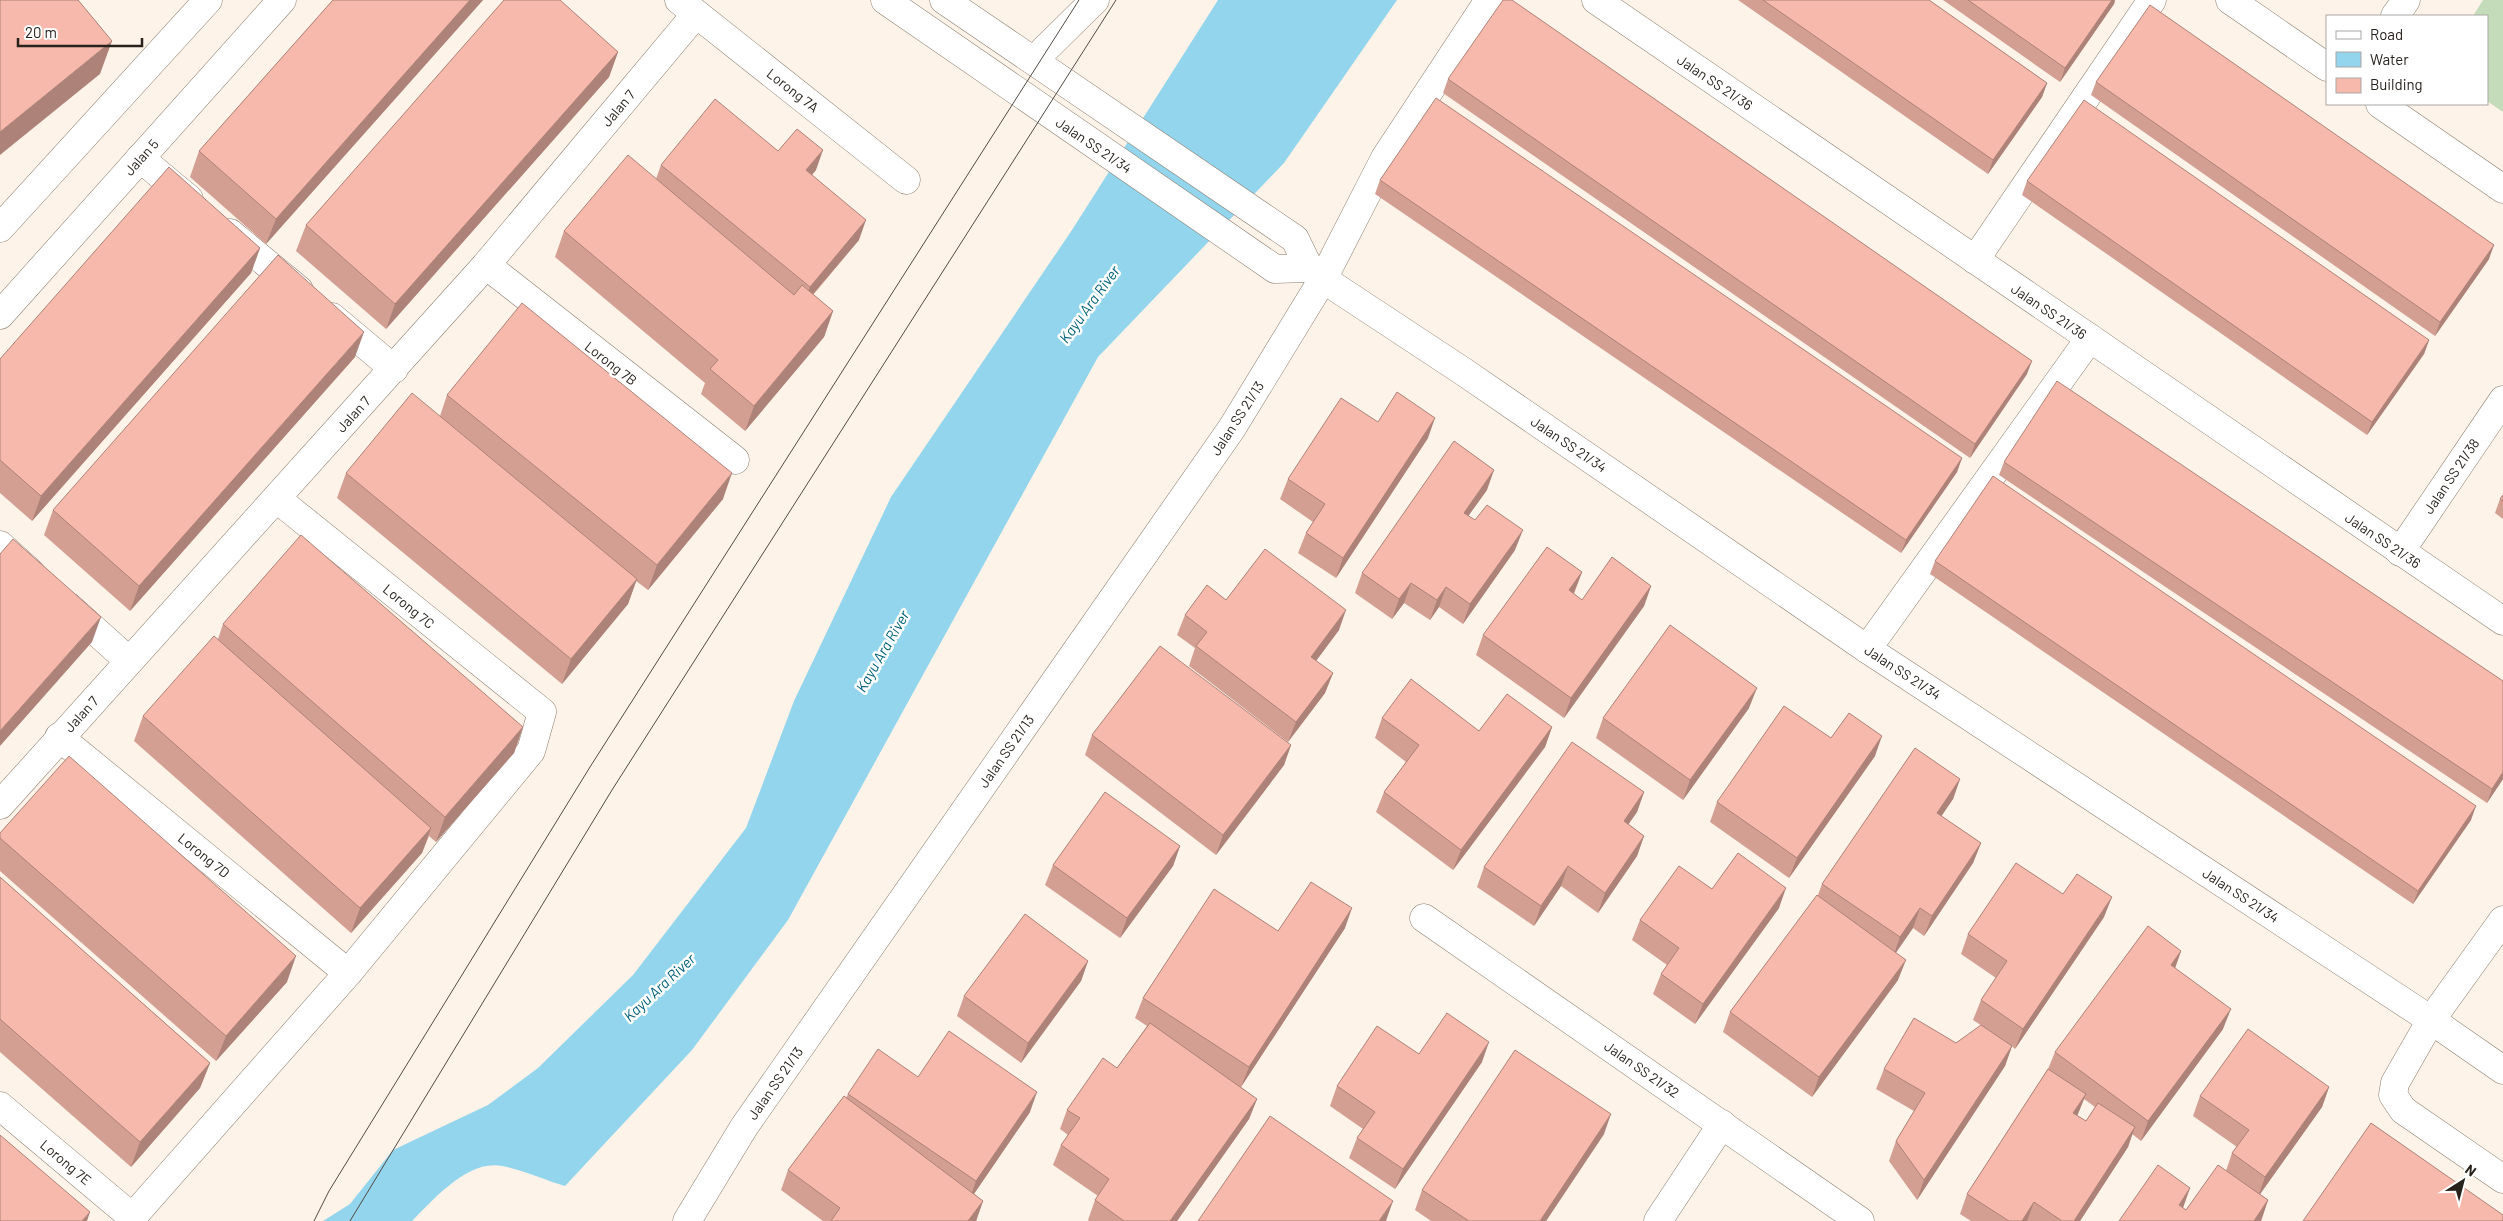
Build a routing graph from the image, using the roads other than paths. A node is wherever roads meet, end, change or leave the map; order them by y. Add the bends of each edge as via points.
1 (208, 0) edge
2 (282, 0) edge
3 (885, 0) edge
4 (944, 0) edge
5 (1095, 0) edge
6 (1489, 0) edge
7 (1596, 0) edge
8 (2152, 0) edge
9 (2230, 0) edge
10 (2406, 0) edge
11 (688, 7) edge
12 (2395, 15) edge
13 (1034, 60) junction
14 (2326, 66) edge
15 (2381, 105) edge
16 (140, 158) junction
17 (906, 180) dead end
18 (2503, 189) edge
19 (0, 228) edge
20 (1975, 260) junction
21 (486, 266) junction
22 (1316, 273) junction
23 (0, 315) edge
24 (2090, 338) junction
25 (394, 369) junction
26 (2503, 400) edge
27 (735, 460) dead end
28 (277, 499) junction
29 (0, 545) edge
30 (2400, 552) junction
31 (2503, 620) edge
32 (1867, 649) junction
33 (129, 661) junction
34 (59, 737) junction
35 (0, 805) edge
36 (1424, 918) dead end
37 (2503, 920) edge
38 (348, 973) junction
39 (2431, 1020) junction
40 (2503, 1070) edge
41 (0, 1106) edge
42 (1722, 1124) junction
43 (2503, 1179) edge
44 (130, 1219) edge
45 (687, 1221) edge
46 (1658, 1221) edge
47 (1860, 1221) edge

1 - 19 street
2 - 16 street, Jalan 5
3 - 22 street, Jalan SS 21/34 via 1275,269
4 - 13 street
5 - 13 street
6 - 22 street, Jalan SS 21/13 via 1385,158
7 - 20 street, Jalan SS 21/36
8 - 20 street
9 - 14 street
10 - 12 street
11 - 17 street, Lorong 7A
11 - 21 street, Jalan 7
13 - 22 street via 1296,238
15 - 18 street
16 - 23 street, Jalan 5
16 - 25 street
20 - 24 street, Jalan SS 21/36
21 - 25 street, Jalan 7
21 - 27 street, Lorong 7B
22 - 32 street, Jalan SS 21/34
22 - 45 street, Jalan SS 21/13 via 1232,428 744,1128
24 - 30 street, Jalan SS 21/36
24 - 32 street
25 - 28 street, Jalan 7
26 - 30 street, Jalan SS 21/38
28 - 33 street, Jalan 7
28 - 38 street, Lorong 7C via 542,712 531,751
29 - 33 street
30 - 31 street, Jalan SS 21/36
32 - 39 street, Jalan SS 21/34
33 - 34 street, Jalan 7
34 - 35 street, Jalan 7
34 - 38 street, Lorong 7D
36 - 42 street, Jalan SS 21/32
37 - 39 street
38 - 44 street
39 - 40 street, Jalan SS 21/34
39 - 43 street via 2395,1083 2393,1095 2403,1110
41 - 44 street, Lorong 7E
42 - 46 street
42 - 47 street, Jalan SS 21/32

